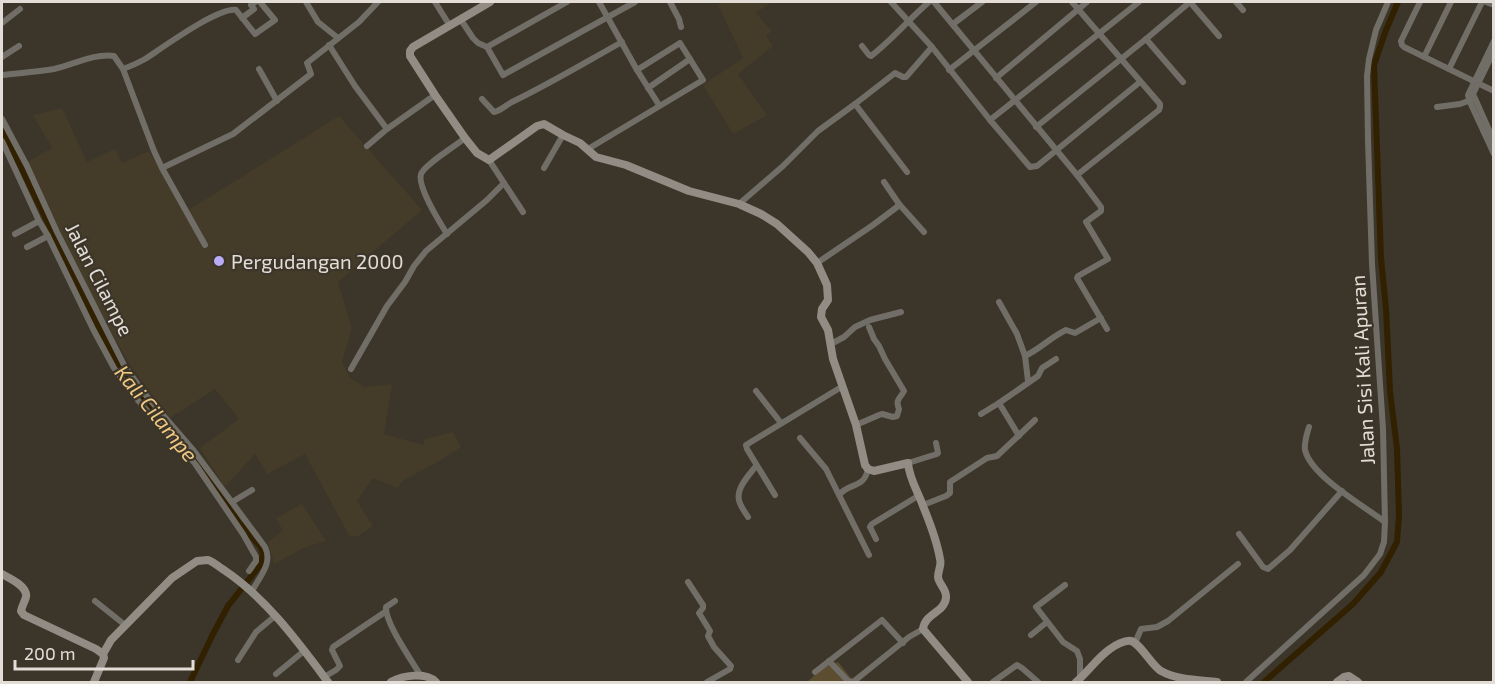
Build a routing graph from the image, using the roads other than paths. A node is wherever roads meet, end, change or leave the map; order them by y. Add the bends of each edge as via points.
1 (255, 2) edge
2 (260, 2) edge
3 (306, 2) edge
4 (378, 2) edge
5 (435, 2) edge
6 (490, 2) edge
7 (567, 2) edge
8 (599, 2) edge
9 (635, 2) edge
10 (670, 2) edge
11 (891, 2) edge
12 (929, 2) edge
13 (934, 2) edge
14 (982, 2) edge
15 (1036, 2) edge
16 (1072, 2) edge
17 (1087, 2) edge
18 (1139, 2) edge
19 (1190, 2) edge
20 (1236, 2) edge
21 (1388, 2) edge
22 (1420, 2) edge
23 (1451, 2) edge
24 (1484, 2) edge
25 (1494, 5) edge
26 (20, 9) dead end
27 (1079, 9) junction
28 (1243, 10) dead end
29 (607, 17) junction
30 (242, 18) junction
31 (461, 20) junction
32 (907, 21) junction
33 (2, 23) edge
34 (953, 24) junction
35 (450, 26) junction
36 (681, 27) dead end
37 (1100, 33) junction
38 (1219, 36) dead end
39 (338, 38) junction
40 (1146, 39) junction
41 (1494, 41) edge
42 (621, 42) junction
43 (329, 45) junction
44 (19, 46) dead end
45 (862, 46) dead end
46 (487, 47) junction
47 (932, 47) junction
48 (974, 50) junction
49 (1494, 51) edge
50 (2, 57) edge
51 (1424, 57) junction
52 (690, 59) junction
53 (1121, 59) junction
54 (123, 69) junction
55 (259, 69) dead end
56 (1449, 69) junction
57 (637, 70) junction
58 (949, 70) junction
59 (2, 75) edge
60 (996, 78) junction
61 (1140, 82) junction
62 (1183, 82) dead end
63 (1476, 82) junction
64 (648, 88) junction
65 (1494, 91) edge
66 (435, 95) junction
67 (482, 99) dead end
68 (1015, 100) junction
69 (1472, 100) junction
70 (277, 101) junction
71 (855, 104) junction
72 (659, 105) junction
73 (1437, 107) dead end
74 (2, 119) edge
75 (990, 120) junction
76 (1036, 127) junction
77 (387, 129) junction
78 (563, 135) junction
79 (465, 138) junction
80 (2, 141) edge
81 (1494, 141) edge
82 (367, 146) dead end
83 (588, 149) junction
84 (1056, 151) junction
85 (1494, 154) edge
86 (489, 160) junction
87 (162, 168) junction
88 (544, 168) dead end
89 (907, 172) dead end
90 (1077, 175) junction
91 (884, 182) dead end
92 (504, 183) junction
93 (740, 204) junction
94 (899, 204) junction
95 (523, 212) dead end
96 (39, 220) junction
97 (924, 232) dead end
98 (15, 234) dead end
99 (447, 234) junction
100 (48, 236) junction
101 (205, 245) dead end
102 (27, 247) dead end
103 (817, 263) junction
104 (999, 302) dead end
105 (902, 312) dead end
106 (1101, 318) junction
107 (869, 327) dead end
108 (1107, 329) dead end
109 (831, 344) junction
110 (1024, 356) junction
111 (1056, 359) dead end
112 (351, 369) dead end
113 (1028, 381) junction
114 (843, 386) junction
115 (756, 391) dead end
116 (999, 403) junction
117 (981, 414) dead end
118 (1035, 420) dead end
119 (782, 423) junction
120 (856, 425) junction
121 (1309, 427) dead end
122 (171, 431) junction
123 (1018, 436) junction
124 (800, 438) dead end
125 (936, 443) dead end
126 (191, 453) junction
127 (908, 463) junction
128 (756, 466) junction
129 (868, 469) junction
130 (252, 490) dead end
131 (1342, 491) junction
132 (775, 495) dead end
133 (839, 495) junction
134 (918, 496) junction
135 (232, 502) junction
136 (923, 505) junction
137 (748, 517) dead end
138 (1385, 522) junction
139 (1239, 534) dead end
140 (876, 539) dead end
141 (869, 555) dead end
142 (1238, 564) dead end
143 (249, 571) dead end
144 (2, 574) edge
145 (688, 582) dead end
146 (1065, 585) dead end
147 (248, 587) junction
148 (95, 601) dead end
149 (395, 601) dead end
150 (385, 612) junction
151 (275, 616) junction
152 (1047, 622) junction
153 (125, 625) junction
154 (923, 629) junction
155 (1031, 635) dead end
156 (903, 643) junction
157 (1135, 643) junction
158 (304, 651) junction
159 (103, 654) junction
160 (238, 660) dead end
161 (830, 661) junction
162 (815, 672) dead end
163 (276, 674) dead end
164 (421, 676) junction
165 (326, 680) edge
166 (1078, 681) edge
167 (94, 682) edge
168 (391, 682) edge
169 (436, 682) edge
170 (707, 682) edge
171 (968, 682) edge
172 (993, 682) edge
173 (1038, 682) edge
174 (1217, 682) edge
175 (1246, 682) edge
176 (1337, 682) edge
177 (1358, 682) edge

1 - 30 street via 251,5 254,9
2 - 30 street via 275,20 272,23 255,34
3 - 39 street via 318,22
4 - 39 street
5 - 35 street
6 - 31 street
7 - 46 street
8 - 29 street
9 - 29 street
10 - 36 street
11 - 32 street
12 - 32 street
13 - 34 street
14 - 34 street
15 - 48 street
16 - 27 street
17 - 27 street
18 - 37 street
19 - 38 street
19 - 40 street
20 - 28 street
21 - 138 street, Jalan Sisi Kali Apuran via 1372,43 1367,76
22 - 51 street via 1401,41 1404,47
23 - 51 street
24 - 25 street
24 - 56 street
26 - 33 street
27 - 37 street
27 - 60 street
29 - 42 street
29 - 46 street via 502,75
30 - 54 street via 233,9 214,16
31 - 35 street
31 - 46 street via 473,38
32 - 45 street via 871,56
32 - 47 street
34 - 48 street
35 - 66 street via 411,51 412,60
37 - 53 street
37 - 68 street
39 - 43 street
40 - 53 street
40 - 62 street
41 - 63 street
42 - 57 street
42 - 67 street via 498,112
43 - 70 street via 307,63 311,74
43 - 77 street
44 - 50 street
47 - 58 street
47 - 71 street via 906,77 895,73
48 - 58 street
48 - 60 street
49 - 63 street
51 - 56 street
52 - 57 street via 680,43
52 - 64 street
52 - 72 street via 702,80
53 - 61 street
53 - 76 street
54 - 59 street via 112,55 54,69
54 - 87 street
55 - 70 street
56 - 63 street
57 - 64 street
58 - 75 street
60 - 68 street
61 - 84 street
61 - 90 street via 1160,104 1159,110
63 - 65 street
63 - 69 street
64 - 72 street
66 - 77 street
66 - 79 street
68 - 75 street
68 - 76 street
69 - 73 street
69 - 81 street
69 - 85 street
70 - 87 street via 233,134
71 - 89 street
71 - 93 street via 818,131
72 - 83 street
74 - 122 street, Jalan Cilampe via 124,365
75 - 84 street via 1030,167
76 - 84 street
77 - 82 street
78 - 83 street
78 - 86 street via 540,124
78 - 88 street
79 - 86 street
79 - 99 street via 420,175
80 - 96 street
83 - 93 street via 596,157 689,191
84 - 90 street
86 - 92 street
87 - 101 street
90 - 106 street via 1102,208 1086,222 1108,259 1077,278
91 - 94 street
92 - 95 street
92 - 99 street
93 - 103 street via 777,224
94 - 97 street
94 - 103 street
96 - 98 street
96 - 100 street
99 - 112 street via 414,266
100 - 102 street
100 - 122 street via 114,368 136,398
103 - 109 street via 827,285 828,300 821,317
104 - 110 street
105 - 109 street via 870,320
106 - 108 street
106 - 110 street via 1075,333 1060,332
107 - 120 street via 904,391 897,404 897,416 882,414
109 - 114 street
110 - 113 street
111 - 113 street
113 - 116 street
114 - 119 street
114 - 120 street
115 - 119 street
116 - 117 street
116 - 123 street
118 - 123 street
119 - 128 street via 746,445
120 - 129 street
121 - 131 street via 1305,451 1320,474
122 - 126 street, Jalan Cilampe
123 - 136 street via 997,456 987,458 950,482 950,494
124 - 133 street via 826,469
125 - 127 street via 937,454
126 - 135 street, Jalan Cilampe
126 - 143 street via 255,554
127 - 129 street
127 - 134 street
128 - 132 street
128 - 137 street via 738,495
129 - 133 street via 866,478
130 - 135 street
131 - 138 street
131 - 139 street via 1268,569
133 - 141 street
134 - 136 street
134 - 140 street via 872,524
135 - 147 street, Jalan Cilampe via 268,555
136 - 154 street via 941,560 938,577 946,593 944,606 928,618
138 - 175 street, Jalan Sisi Kali Apuran via 1380,554 1364,575
142 - 157 street via 1168,621 1141,629
144 - 159 street via 26,591 21,611 24,615
145 - 170 street via 703,605 699,613 710,631 708,636 731,666
146 - 152 street via 1036,606
147 - 151 street
147 - 153 street via 212,561 197,561 172,578
148 - 153 street
149 - 150 street
150 - 164 street
150 - 165 street via 333,647 340,666
151 - 158 street
151 - 160 street via 250,639
152 - 155 street
152 - 166 street via 1063,642 1077,651
153 - 159 street
154 - 156 street
154 - 171 street
156 - 161 street via 853,682
156 - 161 street via 882,620
157 - 166 street via 1110,648
157 - 174 street via 1161,671
158 - 163 street
158 - 165 street
159 - 167 street
161 - 162 street
164 - 168 street
164 - 169 street
172 - 173 street via 1017,666
176 - 177 street via 1349,676

